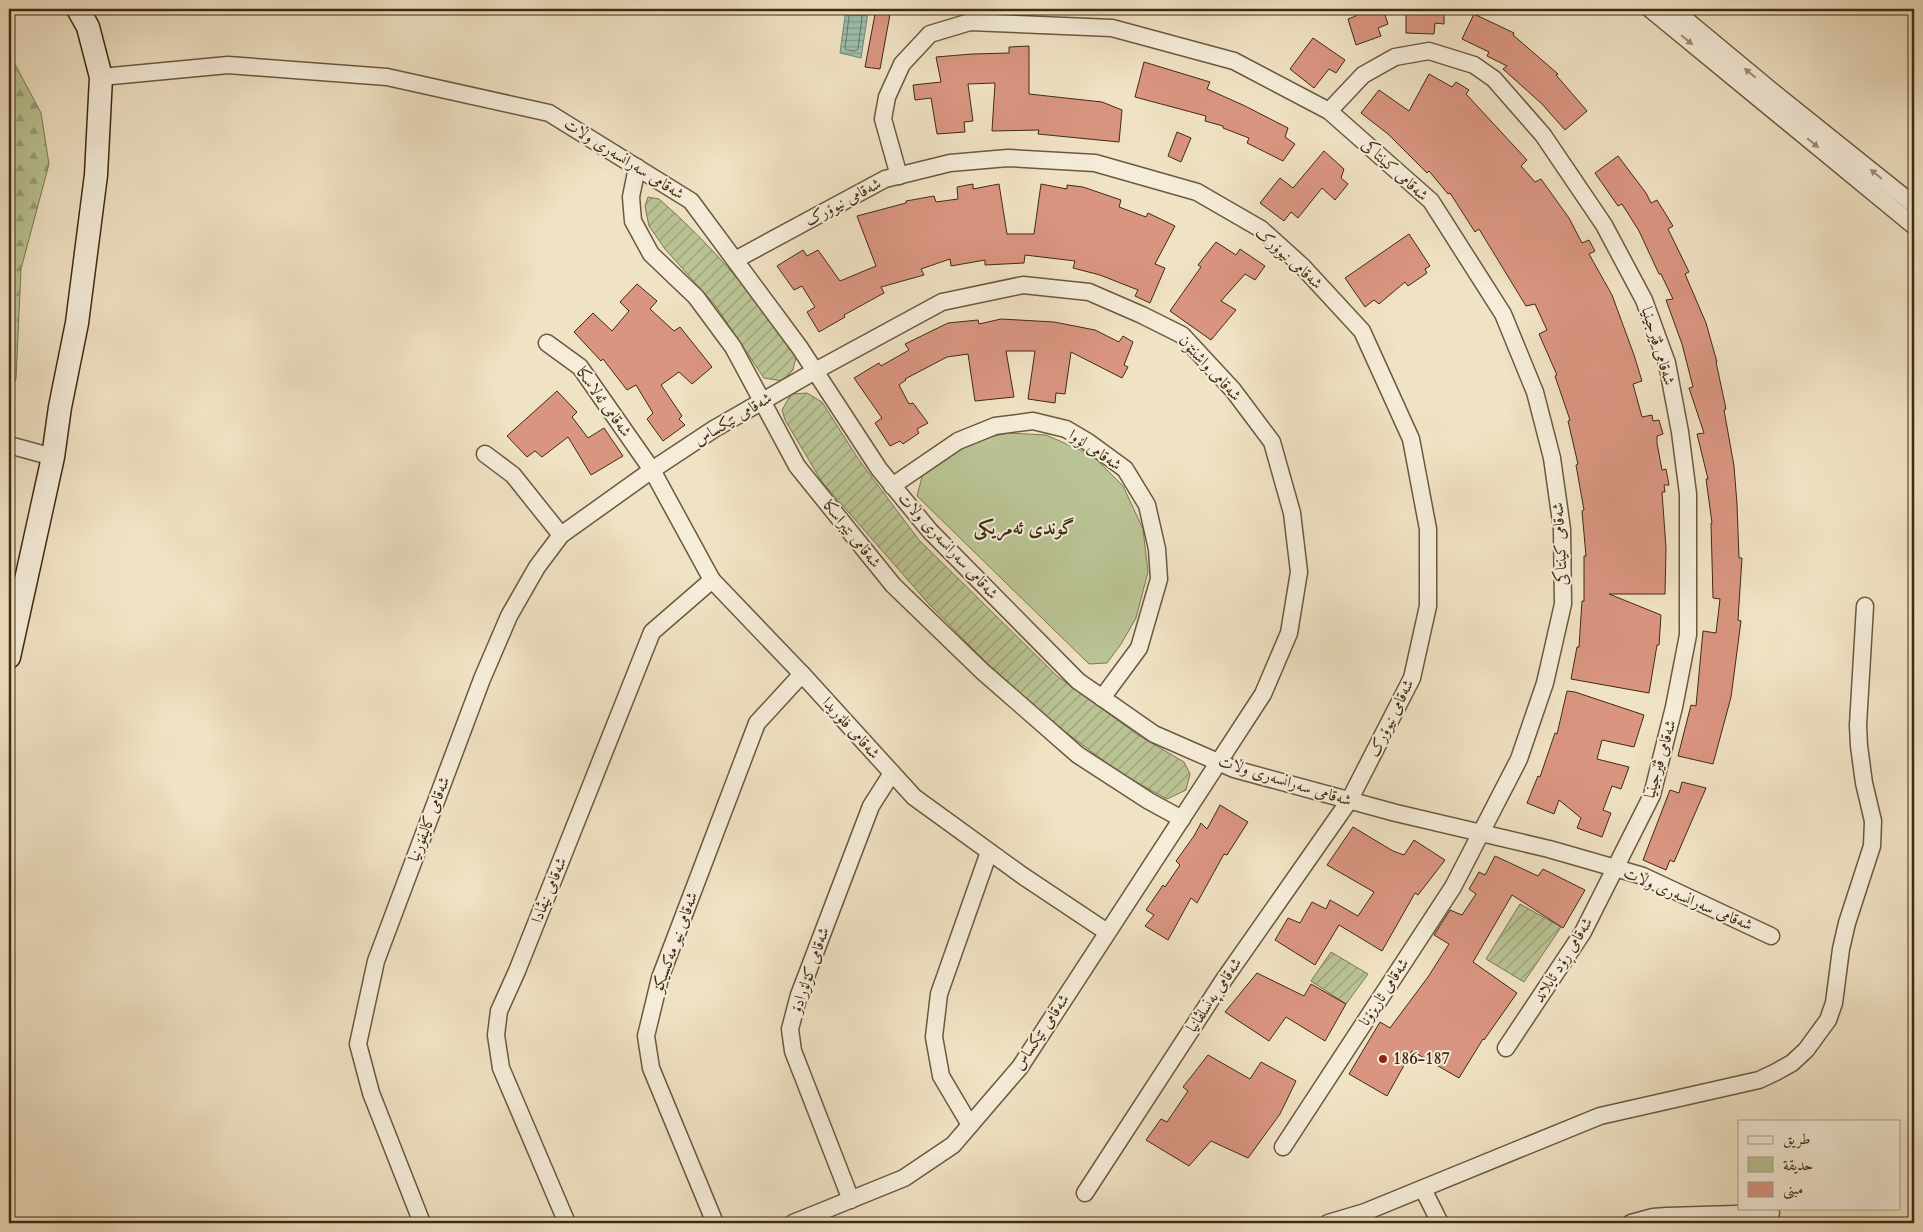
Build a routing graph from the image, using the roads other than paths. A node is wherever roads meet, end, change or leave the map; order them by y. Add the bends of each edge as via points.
1 (78, 9) edge
2 (1650, 9) edge
3 (1673, 9) edge
4 (101, 77) junction
5 (1329, 111) junction
6 (637, 167) junction
7 (899, 176) junction
8 (1914, 205) edge
9 (1914, 226) edge
10 (735, 260) junction
11 (547, 343) dead end
12 (815, 371) junction
13 (762, 401) junction
14 (9, 445) edge
15 (485, 454) dead end
16 (53, 458) junction
17 (652, 470) junction
18 (892, 486) junction
19 (561, 535) junction
20 (712, 580) junction
21 (1865, 606) dead end
22 (9, 657) edge
23 (802, 674) junction
24 (1102, 698) junction
25 (1219, 763) junction
26 (892, 773) junction
27 (1349, 801) junction
28 (1182, 819) junction
29 (1481, 833) junction
30 (989, 852) junction
31 (1616, 869) junction
32 (1107, 932) junction
33 (1771, 936) dead end
34 (1506, 1048) dead end
35 (970, 1125) junction
36 (1282, 1147) dead end
37 (1423, 1189) junction
38 (1085, 1193) dead end
39 (850, 1200) junction
40 (1770, 1214) dead end
41 (422, 1223) edge
42 (567, 1223) edge
43 (715, 1223) edge
44 (793, 1223) edge
45 (1328, 1223) edge
46 (1440, 1223) edge
47 (1631, 1223) edge

1 - 4 street via 88,27
2 -> 9 street
8 -> 3 street
4 - 6 street, شەقامی سەرانسەری وڵات via 228,65 387,77 549,113
4 - 16 street via 96,175 77,323
5 - 7 street, شەقامی کینتاکی via 1234,62 1112,28 970,22 930,34 902,64 887,97 883,119
5 - 29 street, شەقامی کینتاکی via 1431,202 1503,314 1535,392 1552,458 1562,529 1564,604 1545,683 1519,759
5 - 31 street, شەقامی ڤێرجینیا via 1362,74 1395,57 1429,51 1474,65 1494,79 1543,135 1604,225 1644,300 1667,363 1680,432 1688,494 1688,635 1652,795
6 - 10 street, شەقامی سەرانسەری وڵات via 691,200
6 - 13 street, شەقامی نێبراسکا via 631,197 633,221 651,254 696,297 733,348
7 - 10 street, شەقامی نیوۆرک via 885,179
7 - 27 street, شەقامی نیوۆرک via 950,163 1027,159 1095,163 1198,192 1261,229 1302,266 1362,331 1412,439 1428,529 1428,606 1412,678
10 - 12 street, شەقامی سەرانسەری وڵات
11 - 17 street, شەقامی ئەلاسکا via 580,367
12 - 13 street, شەقامی تێکساس
12 - 18 street, شەقامی سەرانسەری وڵات
12 - 25 street, شەقامی واشنتۆن via 942,302 1023,285 1088,292 1182,335 1233,390 1272,442 1292,514 1299,572 1289,633 1263,694
13 - 17 street, شەقامی تێکساس
13 - 28 street, شەقامی نێبراسکا via 798,466 893,585 982,671 1078,755
14 - 16 street
15 - 19 street via 513,474
16 - 22 street
17 - 19 street, شەقامی کالیفۆرنیا
17 - 20 street, شەقامی فلۆریدا
18 - 24 street, شەقامی سەرانسەری وڵات via 936,538 1078,681
18 - 24 street, شەقامی لۆوا via 958,441 995,426 1033,421 1066,429 1125,469 1147,505 1157,549 1159,579 1139,648
19 - 41 street, شەقامی کالیفۆرنیا via 537,567 509,616 482,679 376,962 358,1044 371,1094
20 - 23 street, شەقامی فلۆریدا
20 - 42 street, شەقامی نیڤادا via 652,632 499,1011 496,1035 501,1068
21 - 37 street via 1858,725 1864,783 1873,821 1872,846 1847,923 1834,1004 1818,1036 1792,1062 1759,1080 1600,1116
23 - 26 street, شەقامی فلۆریدا
23 - 43 street, شەقامی نیو مەکسیکۆ via 757,724 660,978 646,1036 651,1068
24 - 25 street, شەقامی سەرانسەری وڵات via 1154,734
25 - 27 street, شەقامی سەرانسەری وڵات via 1234,770
25 - 28 street, شەقامی تێکساس
26 - 30 street, شەقامی فلۆریدا via 914,797
26 - 39 street, شەقامی کۆلۆرادۆ via 871,806 799,995 790,1029 793,1051
27 - 29 street, شەقامی سەرانسەری وڵات
27 - 38 street, شەقامی پەنسلڤانیا via 1223,981
28 - 32 street, شەقامی تێکساس
29 - 31 street, شەقامی سەرانسەری وڵات
29 - 36 street, شەقامی ئاریزۆنا via 1453,887
30 - 32 street, شەقامی فلۆریدا
30 - 35 street via 939,994 934,1037 941,1076
31 - 33 street, شەقامی سەرانسەری وڵات via 1643,876
31 - 34 street, شەقامی ڕۆد ئایلاند via 1582,932
32 - 35 street, شەقامی تێکساس via 1020,1067
35 - 39 street, شەقامی تێکساس via 953,1145 904,1178
37 - 45 street
37 - 46 street
39 - 44 street, شەقامی تێکساس
40 - 47 street via 1666,1216

